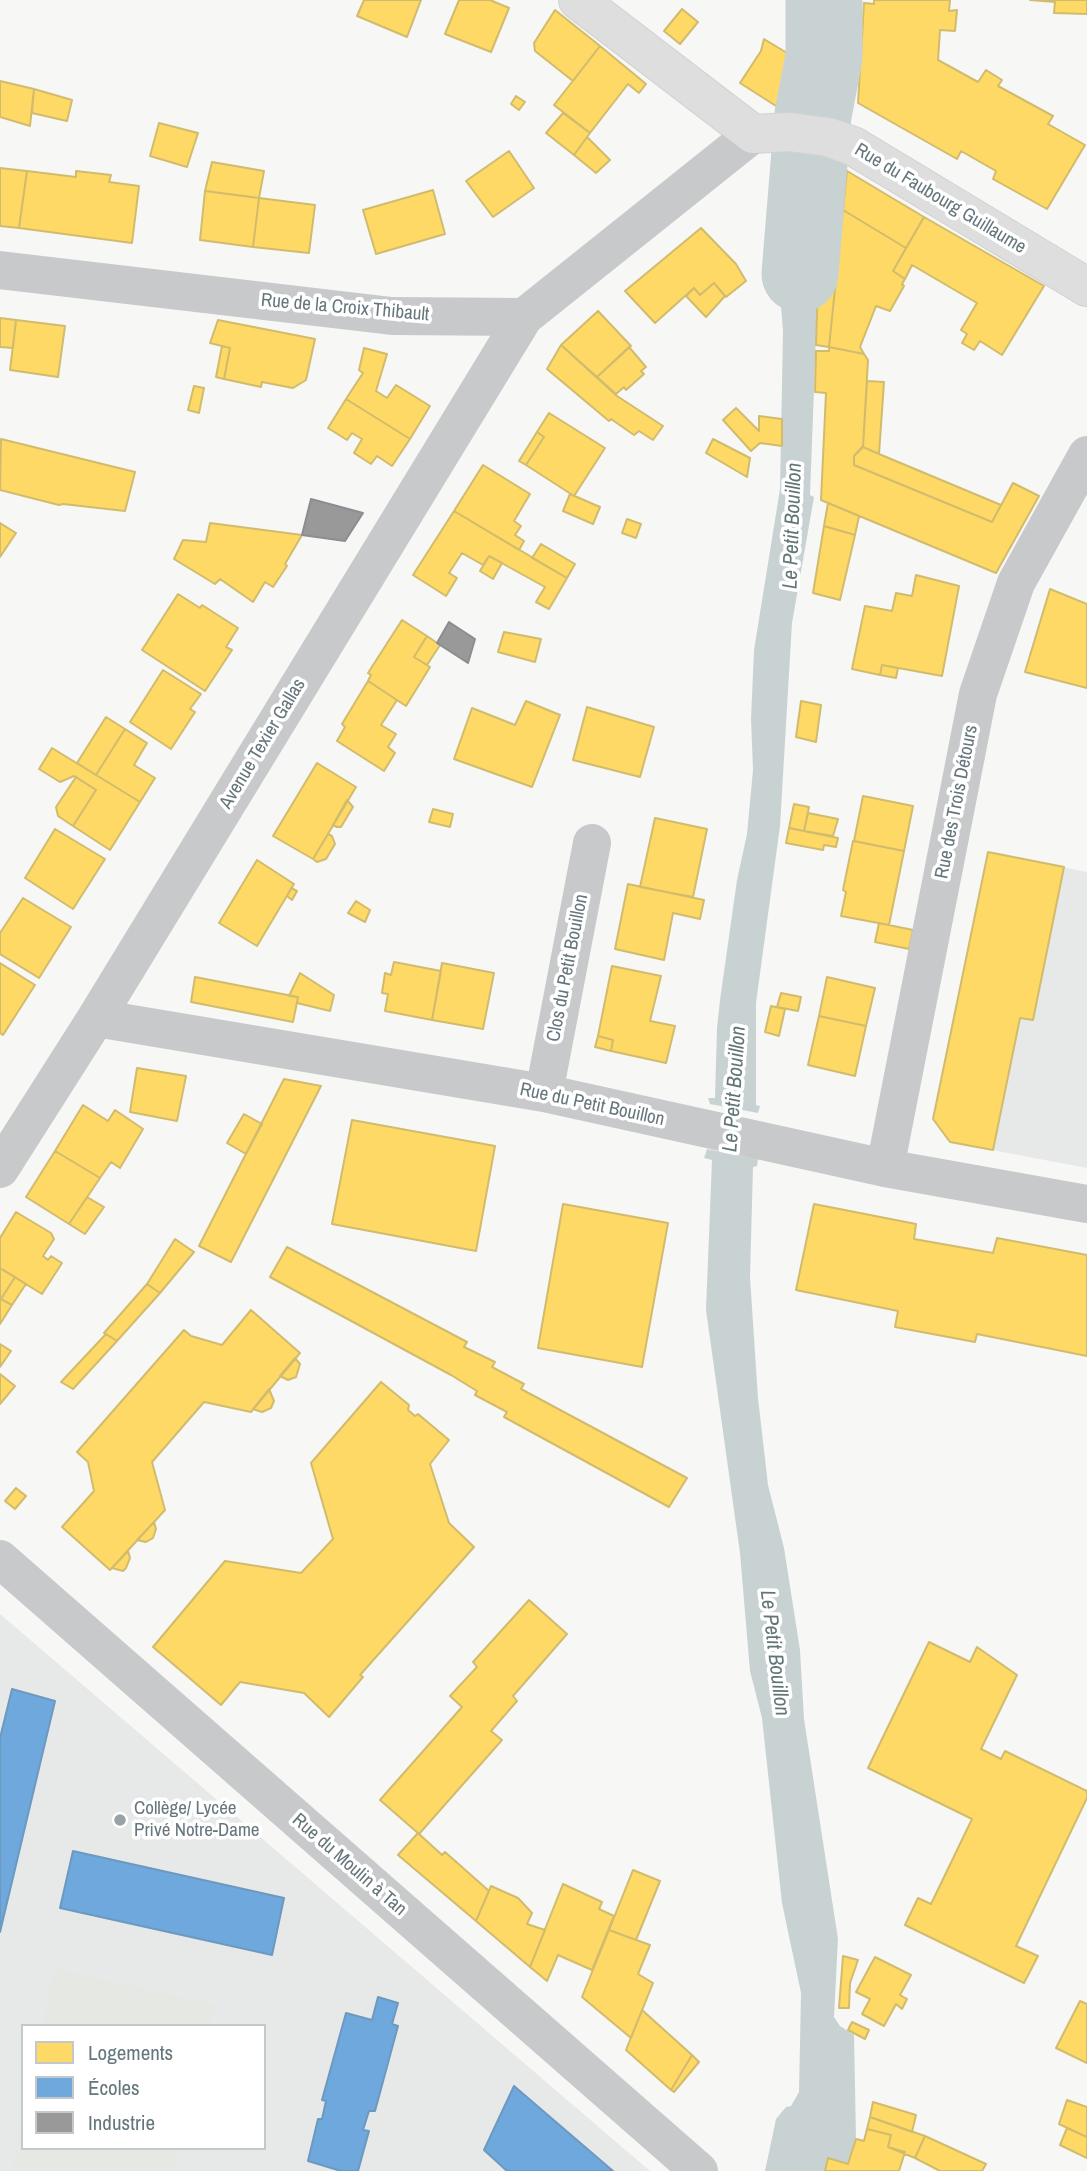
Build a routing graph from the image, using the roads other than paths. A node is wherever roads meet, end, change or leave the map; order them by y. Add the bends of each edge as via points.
1 (578, 0) edge
2 (771, 133) junction
3 (0, 270) edge
4 (1087, 287) edge
5 (524, 317) junction
6 (1087, 455) edge
7 (592, 843) dead end
8 (96, 1018) junction
9 (544, 1093) junction
10 (885, 1168) junction
11 (0, 1169) edge
12 (1087, 1204) edge
13 (0, 1559) edge
14 (699, 2171) edge

1 - 2 street
2 - 4 street, Rue du Faubourg Guillaume via 828,137 853,146
2 - 5 street
3 - 5 street, Rue de la Croix Thibault via 392,316
5 - 8 street, Avenue Texier Gallas
6 - 10 street, Rue des Trois Détours via 1016,583 978,694
7 - 9 street, Clos du Petit Bouillon
8 - 9 street, Rue du Petit Bouillon
8 - 11 street, Avenue Texier Gallas
9 - 10 street, Rue du Petit Bouillon
10 - 12 street, Rue du Petit Bouillon
13 - 14 street, Rue du Moulin à Tan

